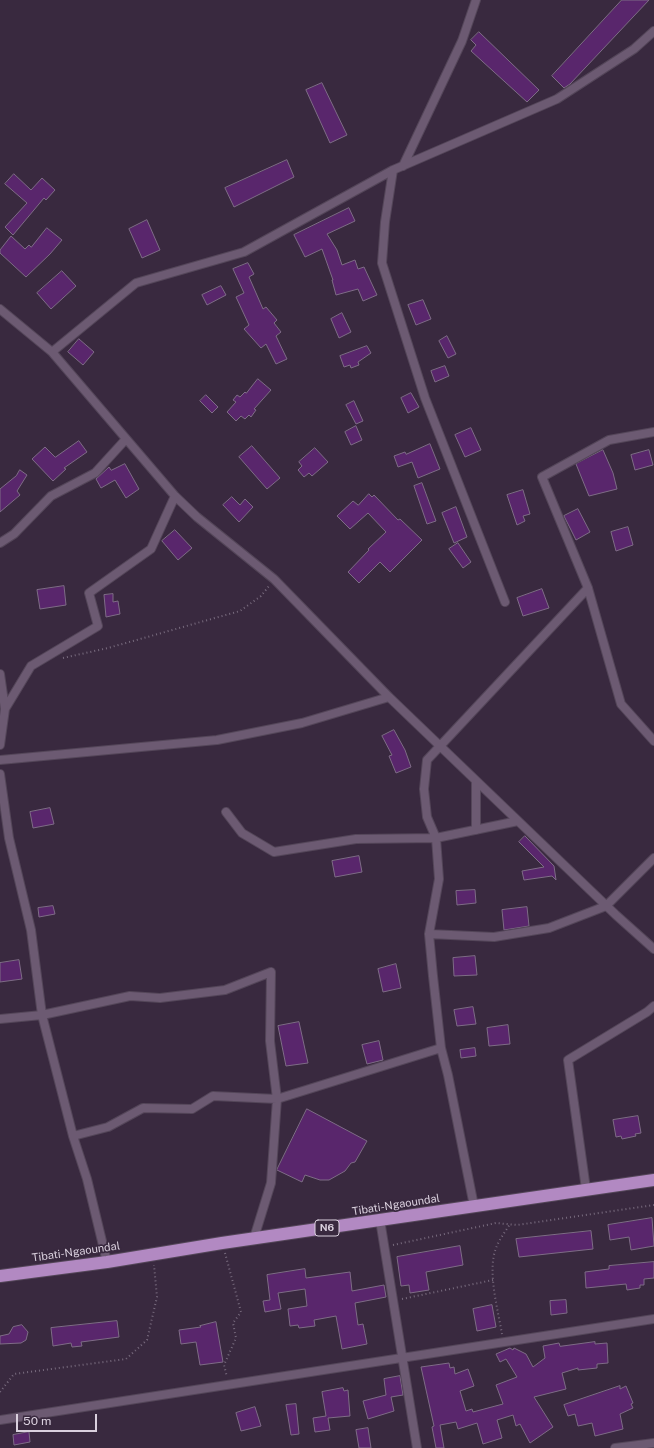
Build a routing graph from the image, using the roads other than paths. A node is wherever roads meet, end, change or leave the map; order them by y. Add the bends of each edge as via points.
1 (476, 0) edge
2 (654, 31) edge
3 (403, 166) junction
4 (393, 170) junction
5 (0, 310) edge
6 (52, 352) junction
7 (654, 432) edge
8 (126, 439) junction
9 (174, 496) junction
10 (0, 543) edge
11 (588, 588) junction
12 (505, 602) dead end
13 (0, 674) edge
14 (389, 697) junction
15 (5, 709) junction
16 (654, 741) edge
17 (0, 746) edge
18 (441, 746) junction
19 (0, 760) edge
20 (0, 774) edge
21 (476, 781) junction
22 (226, 812) dead end
23 (518, 821) junction
24 (476, 830) junction
25 (436, 838) junction
26 (654, 858) edge
27 (606, 906) junction
28 (429, 934) junction
29 (654, 949) edge
30 (654, 1006) edge
31 (651, 1012) edge
32 (42, 1015) junction
33 (0, 1019) edge
34 (441, 1048) junction
35 (277, 1099) junction
36 (73, 1136) junction
37 (654, 1180) edge
38 (586, 1189) junction
39 (474, 1206) junction
40 (380, 1220) junction
41 (254, 1238) junction
42 (107, 1262) junction
43 (0, 1276) edge
44 (654, 1319) edge
45 (402, 1358) junction
46 (0, 1420) edge
47 (654, 1442) edge
48 (418, 1448) edge
49 (615, 1448) edge

1 - 3 street via 462,41
2 - 3 street via 634,49 557,99
3 - 4 street
4 - 6 street via 244,252 136,282
4 - 12 street via 382,263 425,398
5 - 6 street
6 - 8 street
7 - 11 street via 609,440 542,477
8 - 9 street
8 - 10 street via 95,473 51,496 14,534
9 - 14 street via 274,579
9 - 15 street via 151,550 89,593 98,626 31,666
11 - 16 street via 621,704
11 - 18 street
13 - 15 street
14 - 18 street
14 - 19 street via 302,723 217,740
15 - 17 street
18 - 21 street
18 - 25 street via 427,760 424,789 428,817
20 - 32 street via 9,838 31,930
21 - 23 street
21 - 24 street
22 - 25 street via 242,833 274,852 356,839
23 - 24 street
23 - 27 street
24 - 25 street
25 - 28 street via 440,879
26 - 27 street
27 - 28 street via 549,928 494,937
27 - 29 street
28 - 34 street
30 - 31 street
31 - 38 street via 568,1060
32 - 33 street
32 - 35 street via 130,996 160,998 225,990 271,972 270,1041
32 - 36 street
34 - 35 street
34 - 39 street
35 - 36 street via 213,1096 192,1109 143,1108 108,1127
35 - 41 street via 271,1184
36 - 42 street via 87,1179
37 - 38 highway, Tibati-Ngaoundal / N6
38 - 39 highway, Tibati-Ngaoundal / N6
39 - 40 highway, Tibati-Ngaoundal / N6
40 - 41 highway, Tibati-Ngaoundal / N6
40 - 45 street
41 - 42 highway, Tibati-Ngaoundal / N6
42 - 43 highway, Tibati-Ngaoundal / N6
44 - 45 street
45 - 46 street
45 - 48 street
47 - 49 street

